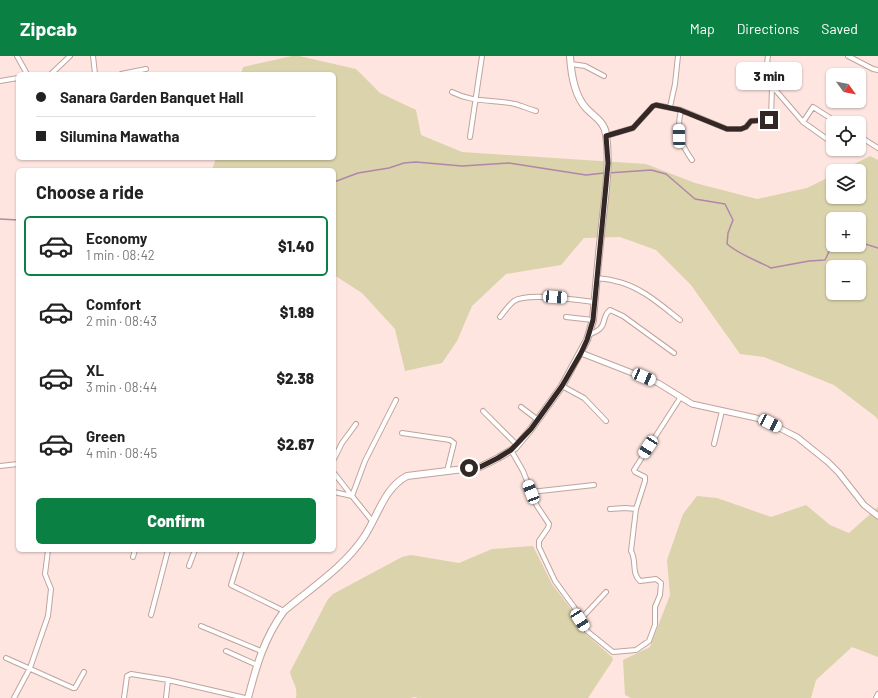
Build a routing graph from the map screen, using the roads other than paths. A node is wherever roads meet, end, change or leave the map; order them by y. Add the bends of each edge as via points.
1 (17, 56) edge
2 (70, 56) edge
3 (93, 56) edge
4 (482, 56) edge
5 (570, 56) edge
6 (678, 56) edge
7 (768, 56) edge
8 (848, 56) edge
9 (571, 64) junction
10 (146, 69) dead end
11 (878, 70) edge
12 (26, 72) edge
13 (53, 72) edge
14 (94, 72) edge
15 (131, 72) edge
16 (604, 76) dead end
17 (16, 79) edge
18 (0, 81) edge
19 (772, 86) junction
20 (452, 92) dead end
21 (476, 100) junction
22 (670, 107) junction
23 (680, 110) junction
24 (536, 111) dead end
25 (826, 116) edge
26 (803, 122) junction
27 (606, 136) junction
28 (470, 137) dead end
29 (826, 137) edge
30 (866, 140) edge
31 (878, 148) edge
32 (692, 160) dead end
33 (596, 278) junction
34 (594, 302) junction
35 (500, 317) dead end
36 (566, 317) dead end
37 (593, 320) junction
38 (680, 320) dead end
39 (588, 336) junction
40 (581, 353) junction
41 (674, 353) dead end
42 (562, 386) junction
43 (680, 398) junction
44 (396, 400) dead end
45 (521, 407) dead end
46 (722, 411) junction
47 (483, 412) dead end
48 (538, 420) junction
49 (606, 421) dead end
50 (356, 424) dead end
51 (402, 433) dead end
52 (714, 444) dead end
53 (517, 445) junction
54 (511, 450) junction
55 (336, 455) edge
56 (16, 464) edge
57 (0, 466) edge
58 (447, 471) junction
59 (336, 476) edge
60 (594, 485) dead end
61 (336, 492) edge
62 (531, 492) junction
63 (352, 496) junction
64 (610, 509) dead end
65 (636, 509) junction
66 (878, 516) edge
67 (373, 522) junction
68 (48, 552) edge
69 (134, 552) edge
70 (167, 552) edge
71 (194, 552) edge
72 (241, 552) edge
73 (133, 557) dead end
74 (189, 566) dead end
75 (606, 592) dead end
76 (284, 611) junction
77 (151, 616) dead end
78 (580, 620) junction
79 (201, 626) dead end
80 (226, 651) dead end
81 (261, 652) junction
82 (6, 658) dead end
83 (257, 665) junction
84 (30, 668) junction
85 (84, 672) dead end
86 (168, 680) junction
87 (878, 694) edge
88 (14, 698) edge
89 (124, 698) edge
90 (166, 698) edge
91 (247, 698) edge
92 (876, 698) edge

1 - 12 street
2 - 13 street
3 - 14 street
4 - 21 street
5 - 9 main road
6 - 22 street
7 - 19 street via 766,70
8 - 11 street
9 - 16 street via 585,66
9 - 27 main road via 578,96 604,126
10 - 15 street
17 - 18 street
19 - 23 street via 771,119 751,121 741,129 727,129
19 - 26 street
20 - 21 street
21 - 24 street via 514,104
21 - 28 street
22 - 23 street
22 - 27 street via 653,106 633,128
23 - 32 street via 679,136
25 - 26 street via 813,108
26 - 29 street
27 - 33 main road via 608,163
30 - 31 street
33 - 34 main road
33 - 38 street via 617,281 650,296
34 - 35 street via 544,296 520,299
34 - 37 main road
36 - 37 street
37 - 39 main road
39 - 40 main road
39 - 41 street via 599,331 610,310 623,316
40 - 42 main road
40 - 43 street via 658,383
42 - 48 main road
42 - 49 street via 584,398
43 - 46 street via 692,404
43 - 65 street via 634,470 645,477 646,481
44 - 63 street via 365,461
45 - 48 street
46 - 52 street
46 - 66 street via 756,418 797,437 828,462 864,504
47 - 53 street
48 - 53 main road
50 - 55 street
51 - 58 street via 450,440 454,443
53 - 54 main road
54 - 58 main road via 480,467
54 - 62 street
56 - 57 street
58 - 67 main road via 407,476 398,480 390,489
59 - 63 street
60 - 62 street
61 - 63 street
62 - 78 street via 548,524 539,547 555,581
63 - 67 street
64 - 65 street
65 - 78 street via 631,551 634,556 636,578 640,581 656,578 661,583 655,625 649,641 636,650 613,652 587,631
67 - 76 main road via 364,538 346,559
68 - 84 street via 45,574 50,589 48,616
69 - 73 street
70 - 77 street
71 - 74 street
72 - 76 street via 231,586
75 - 78 street
76 - 81 main road
79 - 81 street
80 - 83 street
81 - 83 main road
82 - 84 street
83 - 91 main road
84 - 85 street via 72,688 75,688
84 - 88 street
86 - 89 street via 131,674 127,676
86 - 90 street
86 - 91 street
87 - 92 street

